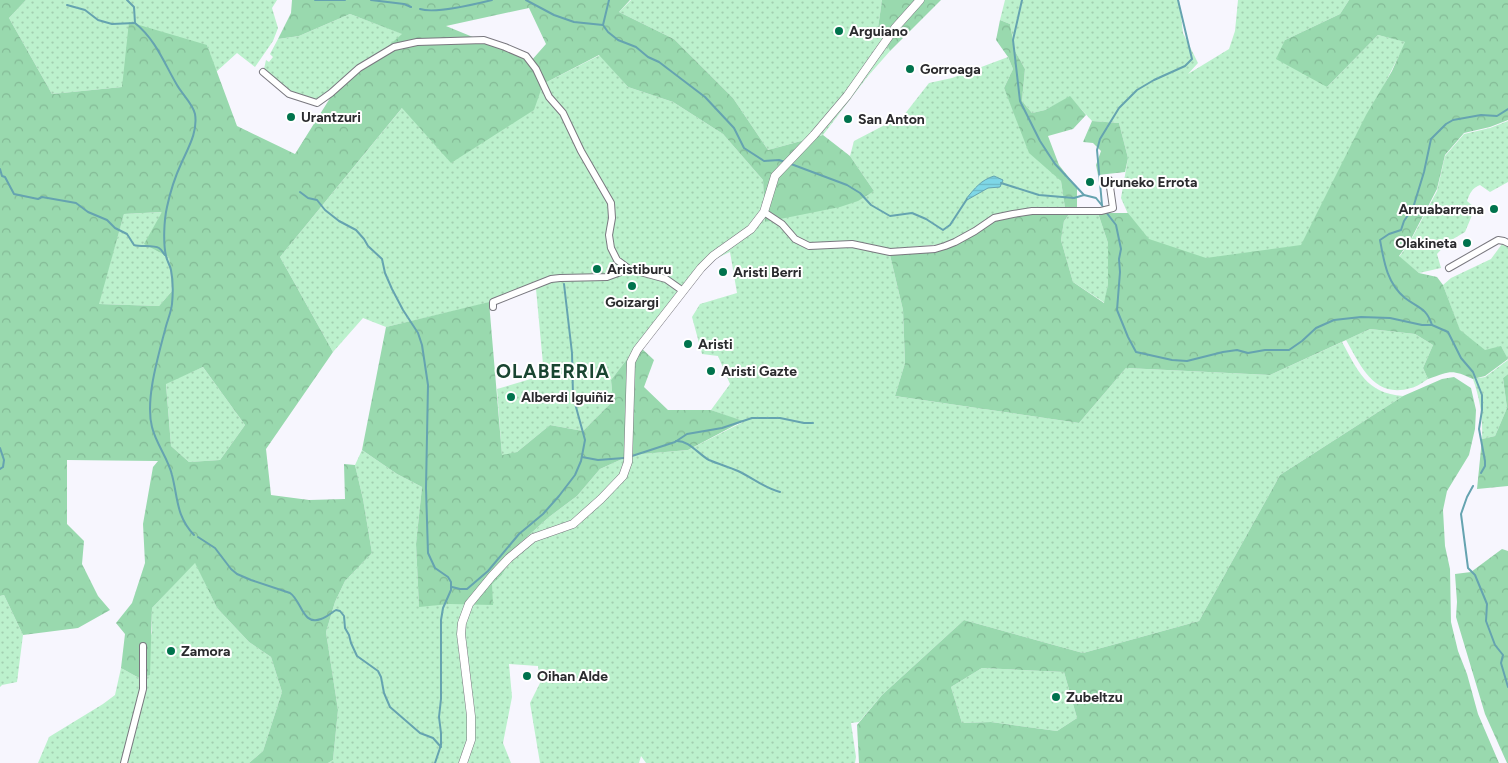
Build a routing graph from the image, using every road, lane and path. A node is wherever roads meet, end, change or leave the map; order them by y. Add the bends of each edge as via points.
1 (920, 0) edge
2 (263, 72) dead end
3 (1109, 180) dead end
4 (764, 212) junction
5 (1508, 243) edge
6 (1449, 268) dead end
7 (629, 269) junction
8 (683, 291) junction
9 (493, 307) dead end
10 (143, 646) dead end
11 (124, 763) edge
12 (463, 763) edge

1 - 4 street via 895,28 847,96 776,176
2 - 7 street via 289,94 317,103 359,68 394,48 417,42 484,40 526,56 536,68 549,97 563,113 611,203 611,248 617,260
3 - 4 street via 1113,208 1100,211 1032,211 994,218 968,235 935,249 890,252 852,244 809,246 795,239 782,224
4 - 8 street via 751,229 700,268
5 - 6 street via 1498,240
7 - 8 street via 666,279
7 - 9 street via 607,277 551,279 493,302
8 - 12 street via 631,362 628,462 623,476 573,524 533,538 492,576 469,604 461,634 471,716 470,740
10 - 11 street via 143,689

